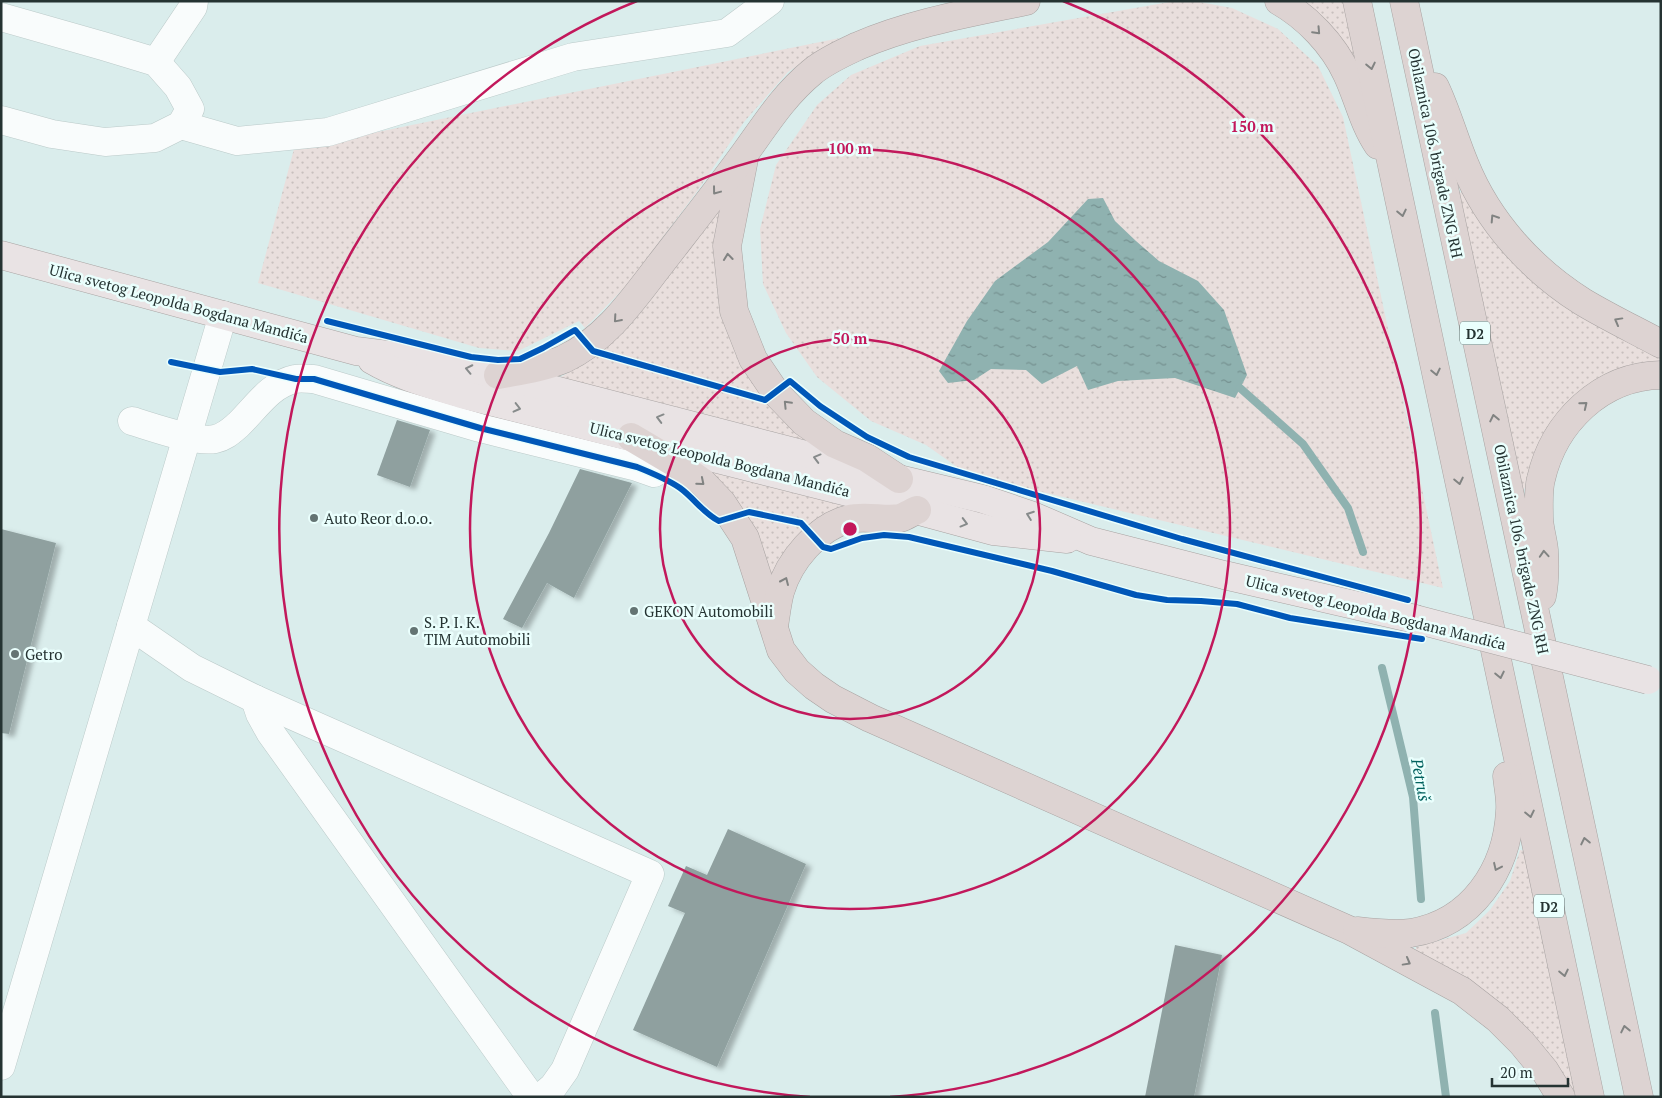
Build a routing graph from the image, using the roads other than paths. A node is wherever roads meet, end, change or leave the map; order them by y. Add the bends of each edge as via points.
1 (194, 1) edge
2 (770, 1) edge
3 (1026, 1) edge
4 (1279, 1) edge
5 (1357, 1) edge
6 (1404, 1) edge
7 (1, 17) edge
8 (1414, 47) junction
9 (156, 62) junction
10 (1, 120) edge
11 (181, 125) junction
12 (746, 152) junction
13 (1392, 165) junction
14 (1, 255) edge
15 (223, 315) junction
16 (1661, 344) edge
17 (356, 351) junction
18 (498, 375) junction
19 (1661, 375) edge
20 (132, 421) dead end
21 (187, 436) junction
22 (631, 437) junction
23 (654, 473) dead end
24 (898, 479) junction
25 (917, 510) junction
26 (1091, 541) junction
27 (1537, 619) junction
28 (131, 626) junction
29 (773, 628) junction
30 (1654, 682) edge
31 (255, 700) junction
32 (1509, 715) junction
33 (1349, 930) junction
34 (6, 1035) edge
35 (1, 1066) edge
36 (1639, 1096) edge
37 (531, 1097) edge
38 (541, 1097) edge
39 (1561, 1097) edge
40 (1590, 1097) edge

1 - 9 street
2 - 11 street via 727,33 572,57 328,132 237,141
3 - 12 highway via 886,34 844,52 813,71 792,90
4 -> 13 highway via 1310,24 1331,47 1347,74 1362,115
5 -> 13 highway, D2
6 - 8 highway, Obilaznica 106. brigade ZNG RH / D2
7 - 9 street
16 -> 8 highway via 1583,302 1549,277 1500,227 1465,165 1442,101
27 -> 8 highway, Obilaznica 106. brigade ZNG RH / D2
9 - 11 street via 178,87 190,109
10 - 11 street via 52,134 105,142 155,138
12 -> 18 highway via 613,324 563,359
24 -> 12 highway via 867,458 835,444 804,422 776,393 753,358 734,311 727,246
13 -> 32 highway, D2
14 - 15 main road, Ulica svetog Leopolda Bogdana Mandića
15 - 17 main road, Ulica svetog Leopolda Bogdana Mandića
15 - 21 street
18 -> 17 main road, Ulica svetog Leopolda Bogdana Mandića via 427,360
17 -> 22 main road, Ulica svetog Leopolda Bogdana Mandića via 385,368 418,381
24 -> 18 main road, Ulica svetog Leopolda Bogdana Mandića
27 -> 19 highway via 1545,579 1539,519 1540,481 1561,430 1598,394 1619,383
20 - 21 street
21 - 23 street via 216,439 227,434 267,394 283,383 314,379 480,428
21 - 28 street
22 - 25 main road, Ulica svetog Leopolda Bogdana Mandića
22 -> 29 highway via 702,482 722,503 745,538
26 -> 24 main road, Ulica svetog Leopolda Bogdana Mandića via 983,499
25 -> 26 main road, Ulica svetog Leopolda Bogdana Mandića via 993,531
29 -> 25 highway via 780,592 789,570 815,539 833,525 849,520 898,518
26 - 30 main road, Ulica svetog Leopolda Bogdana Mandića, bridge via 1415,619
36 -> 27 highway, Obilaznica 106. brigade ZNG RH / D2
28 - 31 street via 192,668
28 - 34 street
29 - 33 highway via 781,650 797,672 833,699
31 - 37 street via 270,732
31 - 38 street via 650,874 564,1070 553,1087
32 -> 33 highway via 1508,833 1492,878 1475,900 1435,927 1387,934
32 -> 40 highway, D2
33 -> 39 highway via 1462,991 1498,1019 1522,1043
34 - 35 street

